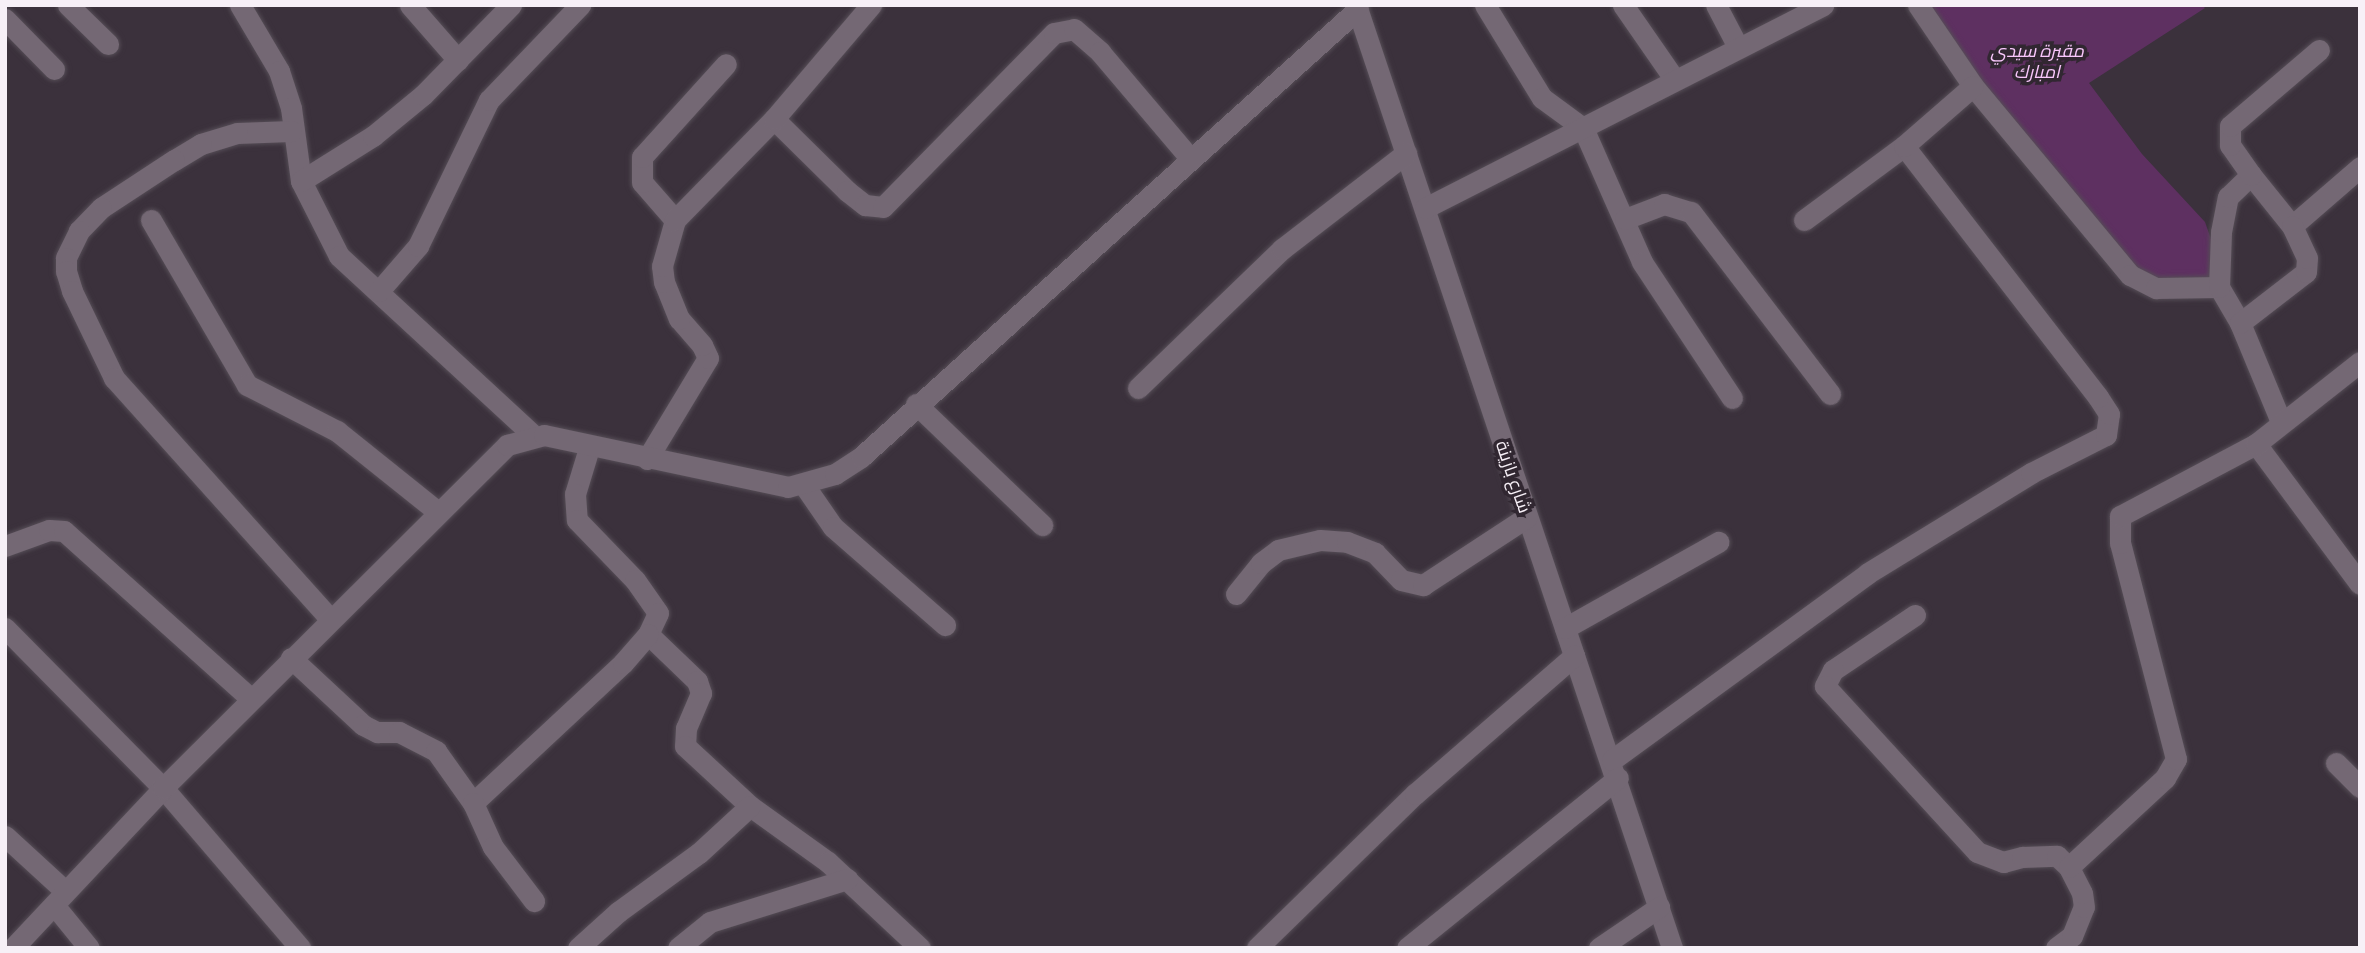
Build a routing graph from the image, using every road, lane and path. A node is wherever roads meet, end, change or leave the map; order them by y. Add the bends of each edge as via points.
1 (68, 5) edge
2 (240, 5) edge
3 (410, 5) edge
4 (511, 5) edge
5 (580, 5) edge
6 (871, 5) edge
7 (1485, 5) edge
8 (1623, 5) edge
9 (1716, 5) edge
10 (1918, 5) edge
11 (1818, 6) edge
12 (1357, 7) edge
13 (5, 19) edge
14 (108, 44) dead end
15 (1738, 47) junction
16 (2319, 50) dead end
17 (458, 60) junction
18 (726, 64) dead end
19 (54, 69) dead end
20 (1675, 80) junction
21 (1973, 86) junction
22 (774, 119) junction
23 (1583, 128) junction
24 (291, 131) junction
25 (1904, 146) junction
26 (1406, 153) junction
27 (1190, 158) junction
28 (2360, 167) edge
29 (2251, 174) junction
30 (301, 181) junction
31 (1425, 208) junction
32 (1625, 219) junction
33 (151, 220) dead end
34 (675, 220) junction
35 (1804, 220) dead end
36 (2292, 226) junction
37 (2219, 287) junction
38 (379, 291) junction
39 (2240, 323) junction
40 (2360, 362) edge
41 (1138, 388) dead end
42 (1830, 394) dead end
43 (1732, 398) dead end
44 (916, 404) junction
45 (2281, 422) junction
46 (533, 435) junction
47 (2256, 444) junction
48 (589, 448) junction
49 (647, 458) junction
50 (804, 485) junction
51 (437, 511) junction
52 (1527, 517) junction
53 (1042, 525) dead end
54 (1718, 542) dead end
55 (5, 547) edge
56 (2360, 584) edge
57 (1236, 594) dead end
58 (1915, 615) dead end
59 (330, 619) junction
60 (945, 625) dead end
61 (5, 628) edge
62 (1565, 628) junction
63 (648, 634) junction
64 (1574, 656) junction
65 (291, 658) junction
66 (251, 699) junction
67 (2336, 763) dead end
68 (1615, 769) junction
69 (2360, 787) edge
70 (163, 788) junction
71 (473, 803) junction
72 (750, 806) junction
73 (5, 836) edge
74 (2069, 867) junction
75 (847, 879) junction
76 (59, 898) junction
77 (534, 901) dead end
78 (1659, 908) junction
79 (13, 948) edge
80 (89, 948) edge
81 (300, 948) edge
82 (578, 948) edge
83 (678, 948) edge
84 (920, 948) edge
85 (1257, 948) edge
86 (1407, 948) edge
87 (1599, 948) edge
88 (1672, 948) edge
89 (2056, 948) edge

1 - 14 street
2 - 24 street via 279,71 291,108
3 - 17 street
4 - 17 street
5 - 38 street via 489,100 418,246
6 - 22 street
7 - 23 street via 1542,99
8 - 20 street
9 - 15 street
10 - 21 street
11 - 15 street
12 - 26 street, شارع بازينة
12 - 27 street
13 - 19 street
15 - 20 street
16 - 29 street via 2230,126 2230,145
17 - 30 street via 373,136
18 - 34 street via 642,157 642,182
20 - 23 street
21 - 25 street
21 - 37 street via 2130,275 2156,288
22 - 27 street via 847,191 865,205 883,207 1054,33 1074,29 1100,52
22 - 34 street
23 - 31 street via 1501,174
23 - 32 street
24 - 30 street
24 - 59 street via 237,133 201,144 174,160 101,208 79,231 66,258 66,271 76,302 114,378
25 - 35 street
25 - 68 street via 2098,397 2111,426 2106,435 2031,473 1868,573
26 - 31 street, شارع بازينة
26 - 41 street via 1282,249
27 - 44 street
28 - 36 street
29 - 36 street
29 - 37 street via 2228,197
30 - 38 street via 339,256
31 - 52 street, شارع بازينة
32 - 42 street via 1664,204 1690,212
32 - 43 street via 1642,262
33 - 51 street via 247,385 337,431
34 - 49 street via 662,265 664,282 679,319 708,358
36 - 39 street via 2307,258 2306,272
37 - 39 street
38 - 46 street
39 - 45 street
40 - 45 street
44 - 50 street via 846,468
44 - 53 street
45 - 47 street
46 - 48 street
46 - 51 street via 507,445
47 - 56 street
47 - 74 street via 2120,516 2119,543 2176,759 2165,778
48 - 49 street
48 - 63 street via 575,494 578,520 635,580 658,613
49 - 50 street via 733,478
50 - 60 street via 833,527
51 - 59 street
52 - 57 street via 1423,585 1401,580 1375,553 1347,542 1320,540 1278,550
52 - 62 street, شارع بازينة
54 - 62 street
55 - 66 street via 49,530 64,530
58 - 74 street via 1833,670 1825,686 1977,852 2003,862 2022,856 2057,856
59 - 65 street
61 - 70 street
62 - 64 street, شارع بازينة
63 - 71 street
63 - 72 street via 696,681 701,693 686,728 685,746
64 - 68 street, شارع بازينة
64 - 85 street via 1415,794
65 - 66 street
65 - 71 street via 363,725 377,732 399,732 436,751
66 - 70 street
67 - 69 street
68 - 78 street, شارع بازينة
68 - 86 street
70 - 76 street
70 - 81 street
71 - 77 street via 493,847
72 - 75 street
72 - 82 street via 699,853 618,912
73 - 76 street
74 - 89 street via 2084,907 2072,936
75 - 83 street via 710,922
75 - 84 street
76 - 79 street
76 - 80 street
78 - 87 street
78 - 88 street, شارع بازينة

